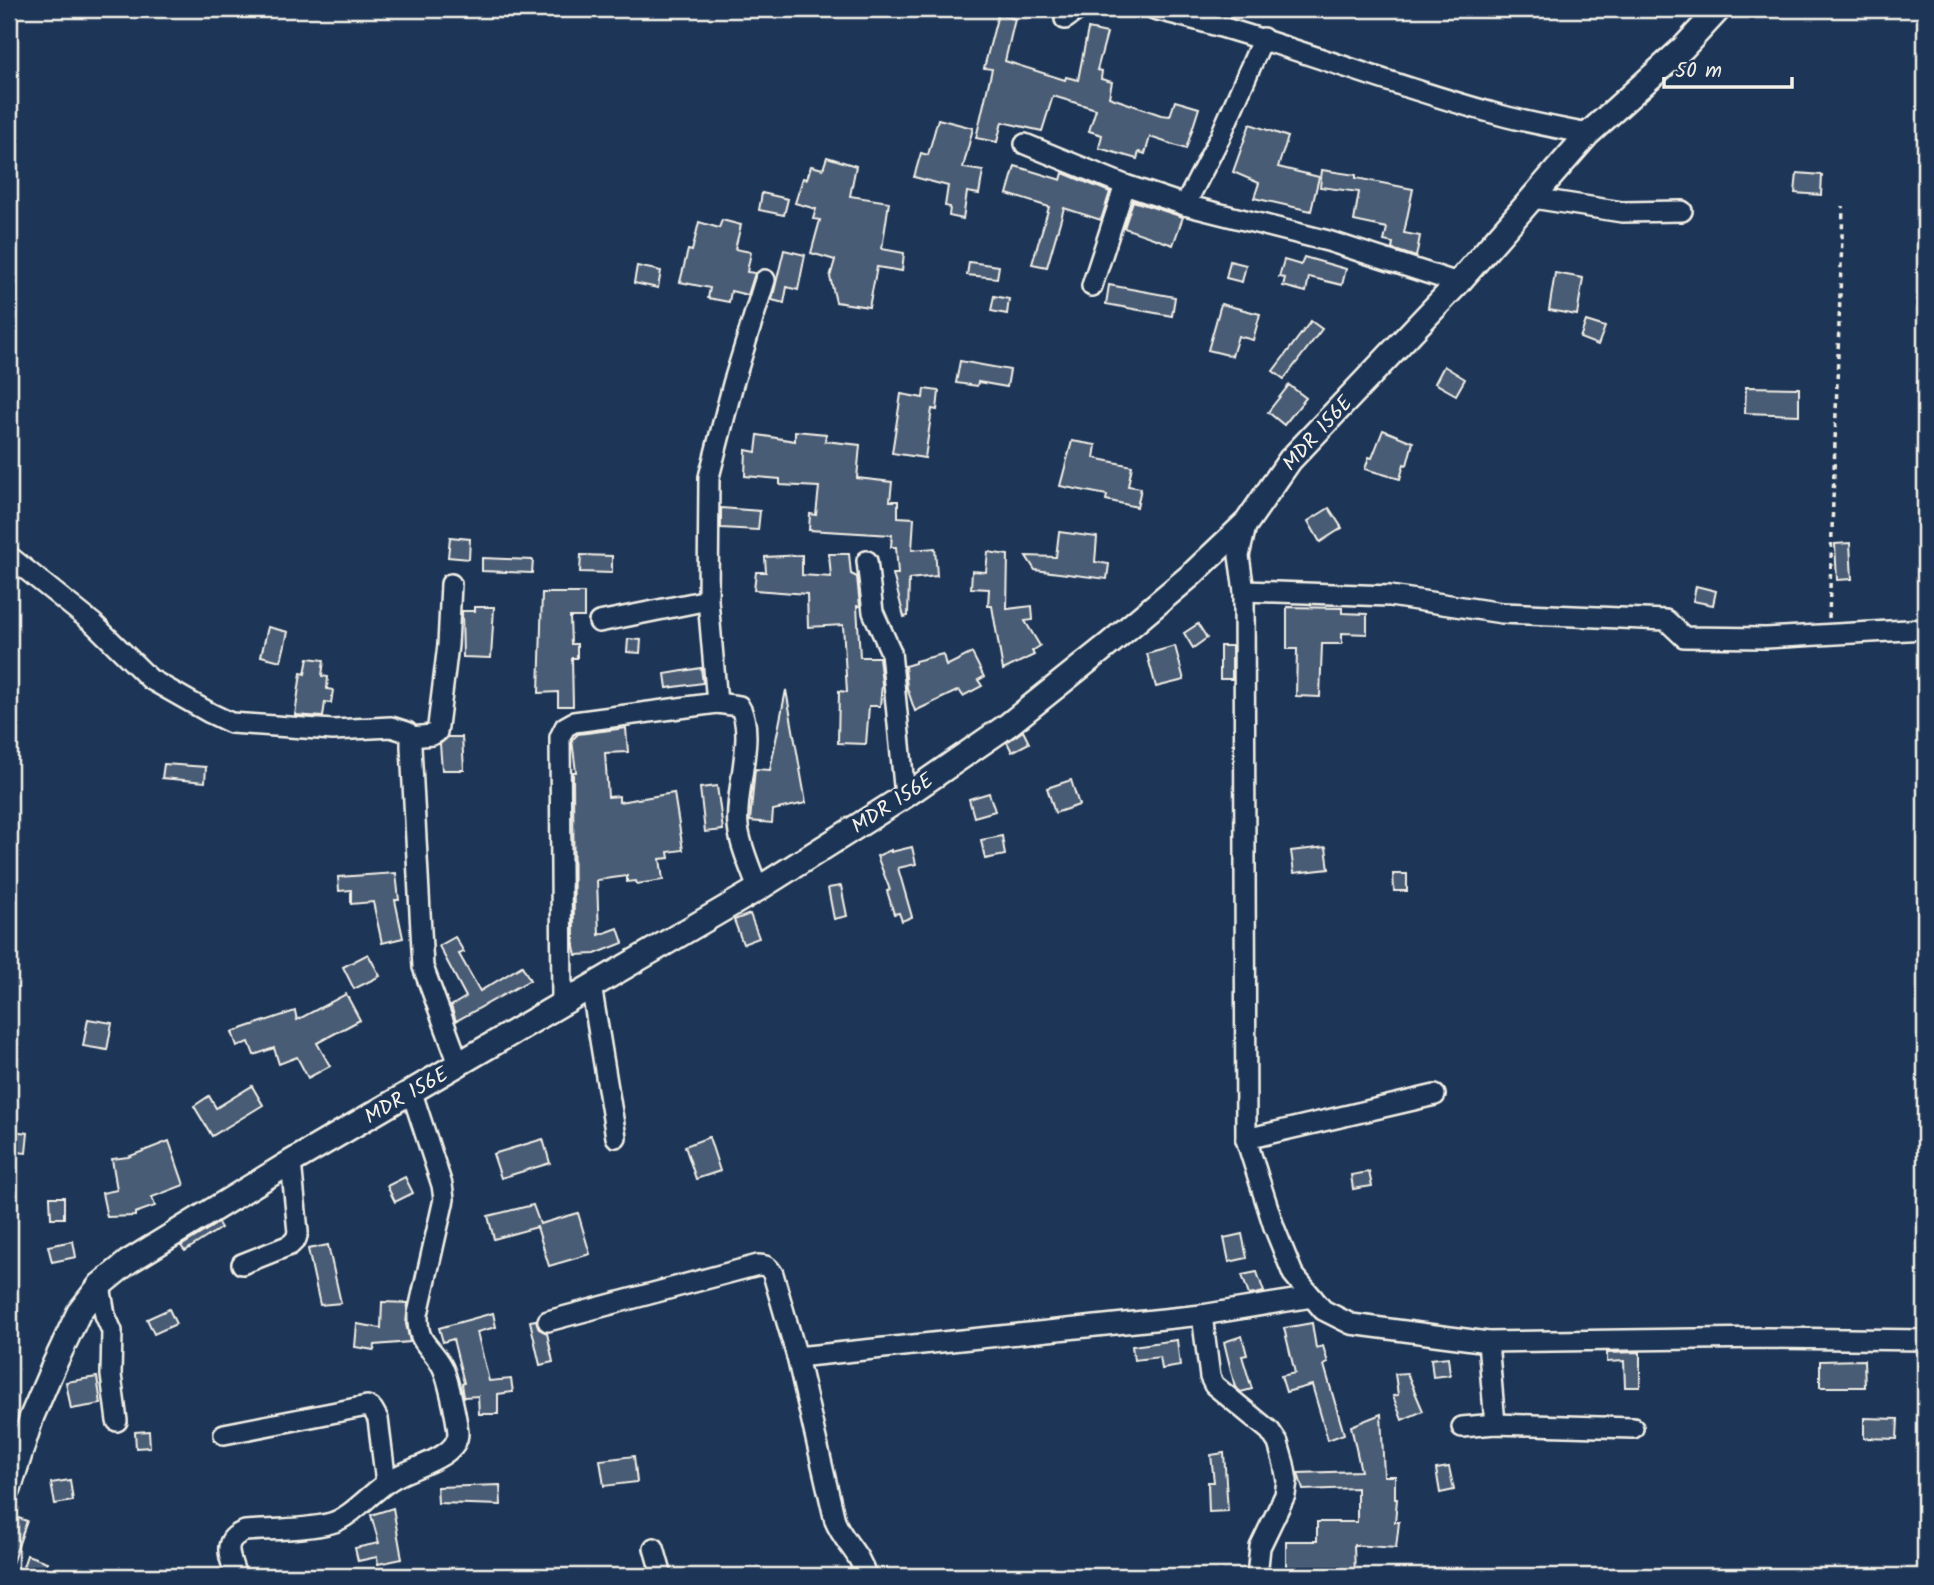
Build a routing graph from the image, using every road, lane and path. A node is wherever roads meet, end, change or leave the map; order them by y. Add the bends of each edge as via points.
1 (1154, 9) edge
2 (1719, 9) edge
3 (1263, 38) junction
4 (1588, 134) junction
5 (1025, 144) dead end
6 (1125, 185) junction
7 (1533, 198) junction
8 (1185, 205) junction
9 (1843, 207) dead end
10 (1682, 211) dead end
11 (765, 280) dead end
12 (1458, 283) junction
13 (1092, 286) dead end
14 (1247, 522) junction
15 (9, 556) edge
16 (867, 561) dead end
17 (451, 584) dead end
18 (1244, 592) junction
19 (708, 600) junction
20 (599, 622) dead end
21 (1925, 629) edge
22 (1829, 635) junction
23 (717, 703) junction
24 (411, 737) junction
25 (905, 796) junction
26 (758, 889) junction
27 (590, 985) junction
28 (562, 1002) junction
29 (459, 1064) junction
30 (412, 1093) junction
31 (1436, 1095) dead end
32 (616, 1137) dead end
33 (1246, 1139) junction
34 (291, 1162) junction
35 (242, 1264) dead end
36 (100, 1285) junction
37 (1312, 1297) junction
38 (1202, 1315) junction
39 (548, 1321) dead end
40 (1925, 1340) edge
41 (1488, 1342) junction
42 (797, 1357) junction
43 (117, 1421) dead end
44 (1495, 1424) junction
45 (1462, 1427) dead end
46 (1633, 1428) dead end
47 (225, 1434) dead end
48 (386, 1483) junction
49 (9, 1489) edge
50 (654, 1548) dead end
51 (236, 1576) edge
52 (662, 1576) edge
53 (866, 1576) edge
54 (1257, 1576) edge

1 - 3 street
2 - 4 main road, MDR 156E
3 - 4 street via 1501,116
3 - 8 street
4 - 7 main road, MDR 156E
5 - 6 street
6 - 8 street
6 - 13 street
7 - 10 street via 1622,212
7 - 12 main road, MDR 156E
8 - 12 street via 1328,241
9 - 22 path
11 - 19 street via 709,477
12 - 14 main road, MDR 156E via 1290,460
14 - 18 street via 1239,556
14 - 25 main road, MDR 156E via 1098,653 1008,725
15 - 24 street via 94,624 150,679 231,723 333,730 391,727
16 - 25 street via 873,612 891,652
17 - 24 street via 437,732
18 - 22 street via 1390,596 1502,613 1667,620 1684,637
18 - 33 street
19 - 20 street
19 - 23 street
21 - 22 street
23 - 26 street via 739,706 745,715 737,827
23 - 28 street via 574,722 559,737
24 - 29 street via 423,967
25 - 26 main road, MDR 156E
26 - 27 main road, MDR 156E
27 - 28 main road, MDR 156E
27 - 32 street
28 - 29 main road, MDR 156E
29 - 30 main road, MDR 156E
30 - 34 main road, MDR 156E
30 - 48 street via 444,1199 418,1330 446,1375 458,1434 448,1452
31 - 33 street
33 - 37 street via 1293,1274
34 - 35 street via 296,1239
34 - 36 main road, MDR 156E via 128,1262
36 - 43 street via 112,1331
36 - 49 main road, MDR 156E via 79,1312 54,1365
37 - 38 street
37 - 41 street via 1323,1310 1351,1324
38 - 42 street
38 - 54 street via 1214,1385 1270,1431 1284,1464 1285,1494 1260,1547
39 - 42 street via 765,1265 773,1274
40 - 41 street
41 - 44 street
42 - 53 street via 835,1521
44 - 45 street
44 - 46 street
47 - 48 street via 367,1406 378,1419
48 - 51 street via 334,1523 237,1534 228,1550
50 - 52 street

